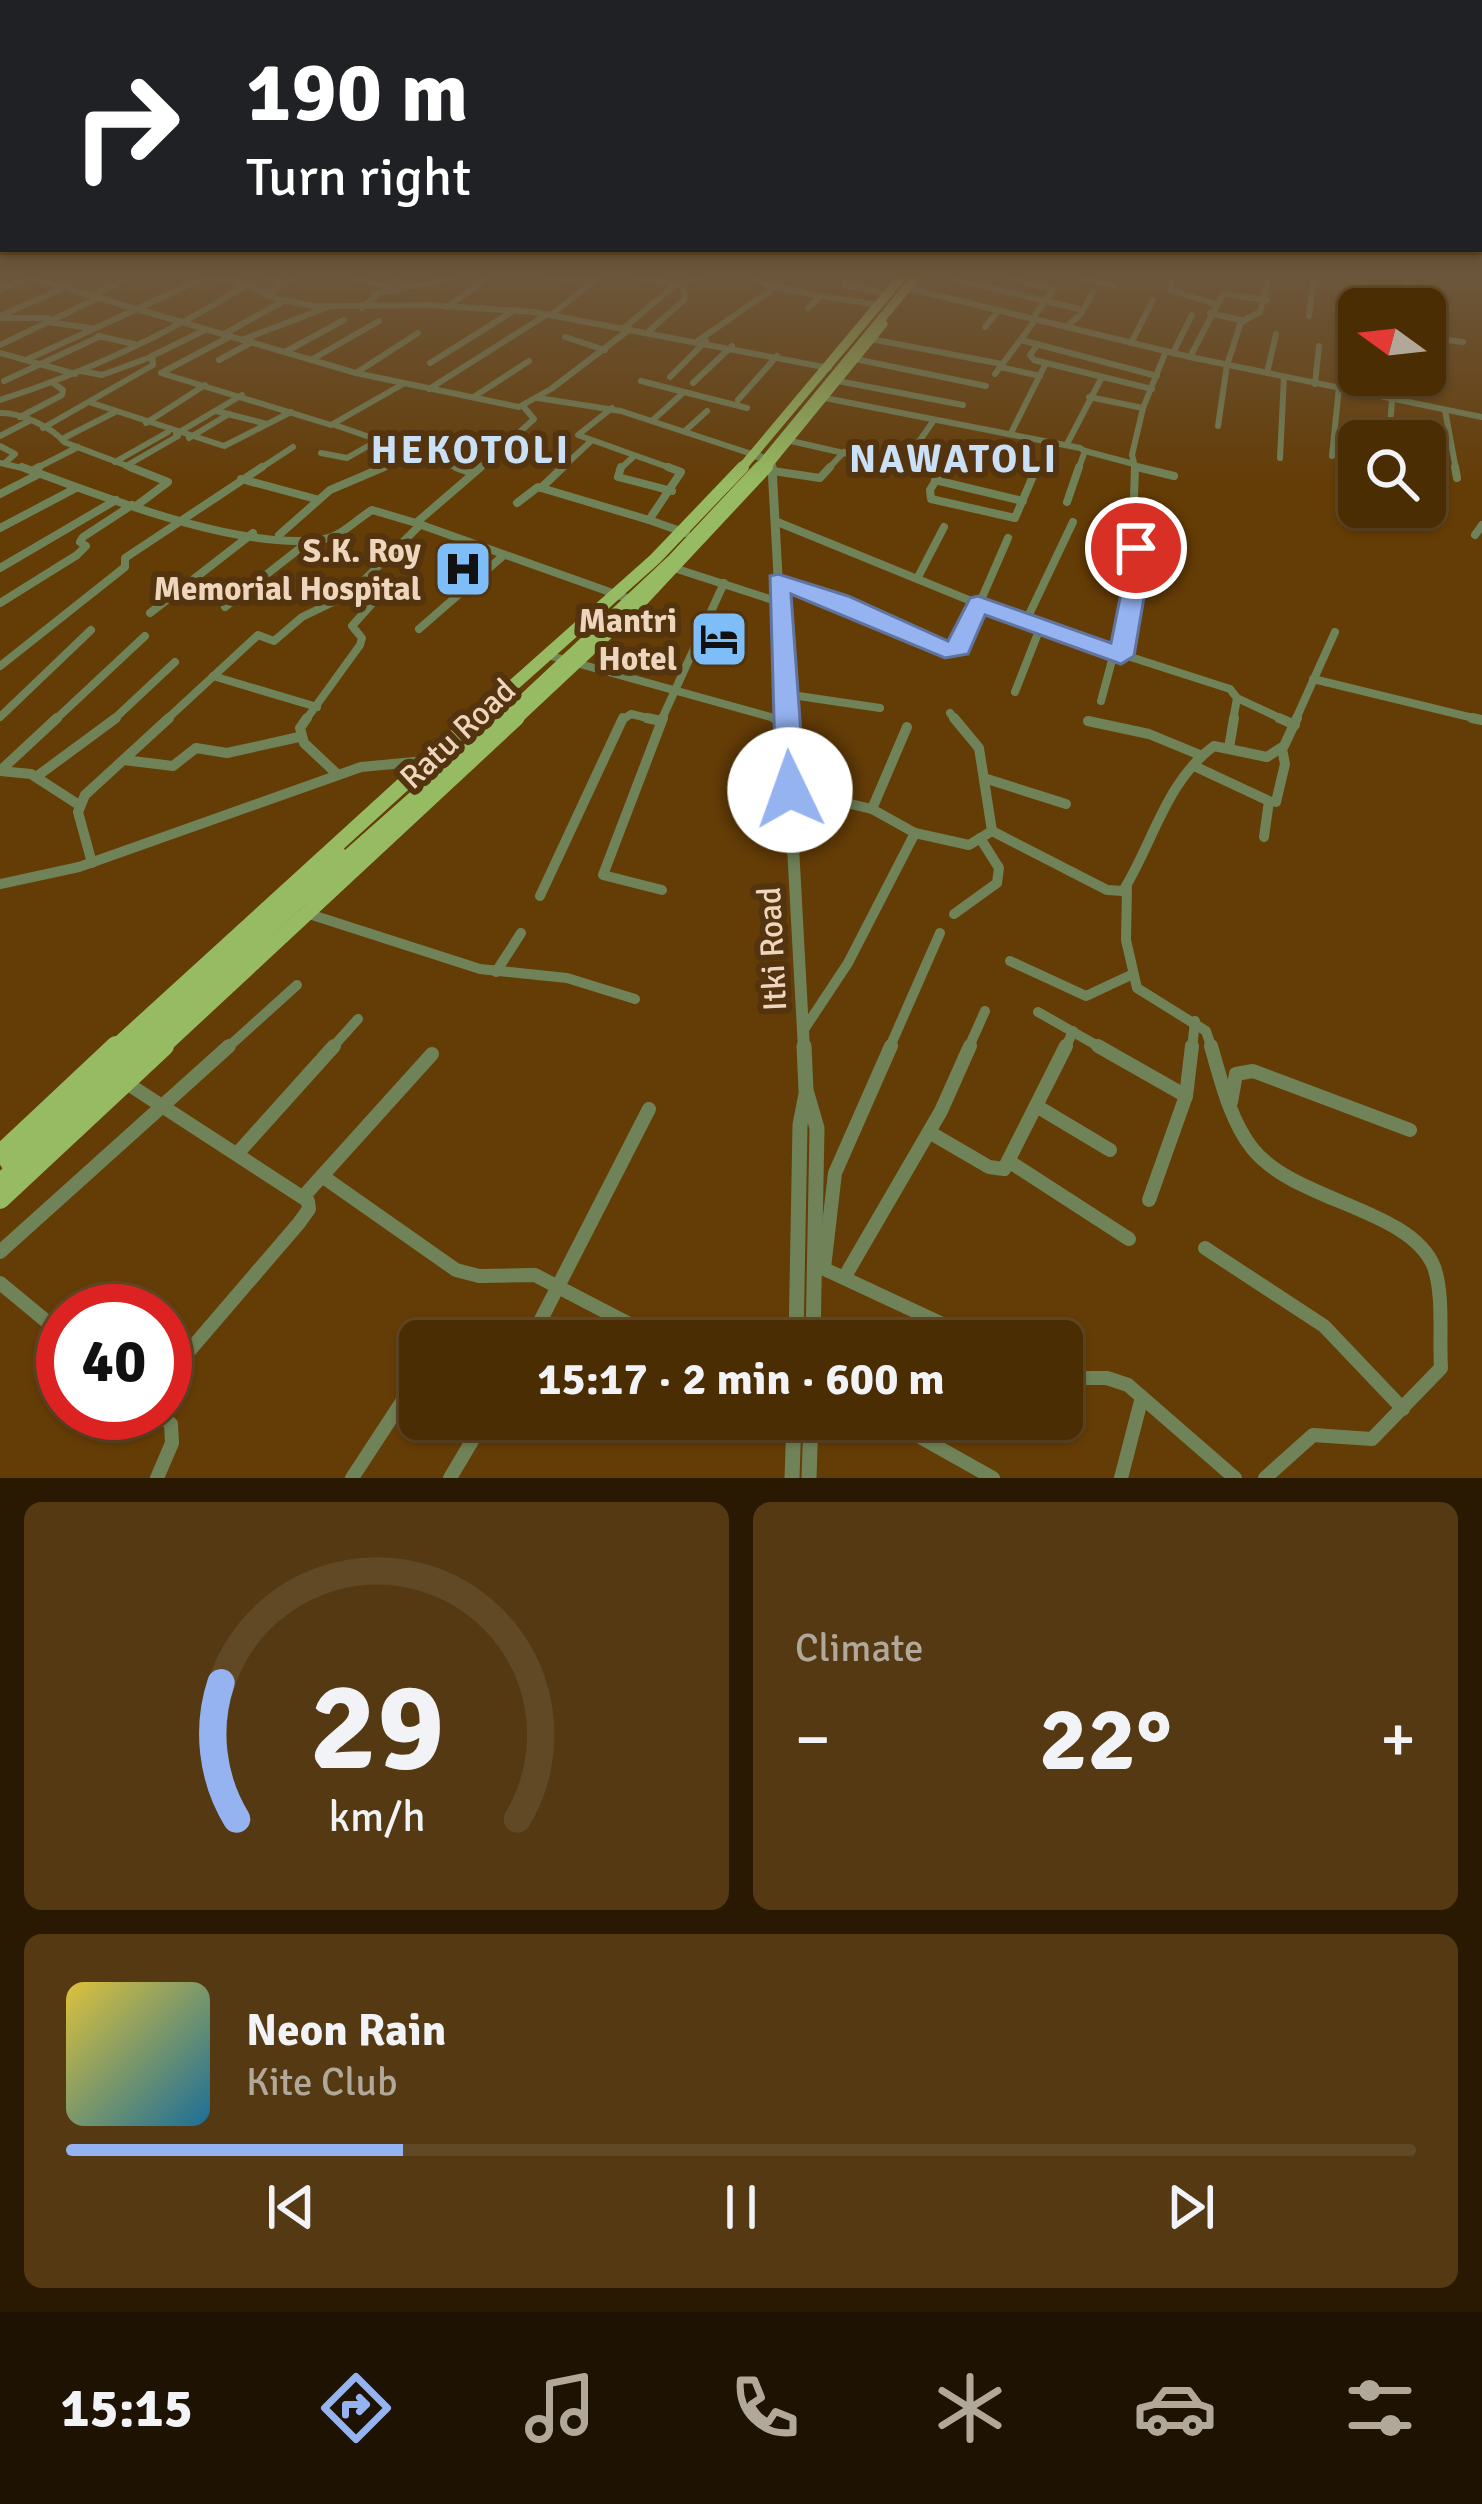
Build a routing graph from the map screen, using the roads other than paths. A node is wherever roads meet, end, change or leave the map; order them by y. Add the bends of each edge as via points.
1 (1319, 346) dead end
2 (52, 347) edge
3 (78, 347) edge
4 (129, 347) edge
5 (171, 347) edge
6 (207, 347) edge
7 (238, 347) edge
8 (270, 347) edge
9 (295, 347) edge
10 (333, 347) edge
11 (396, 347) edge
12 (456, 347) edge
13 (498, 347) edge
14 (596, 347) edge
15 (608, 347) edge
16 (697, 347) edge
17 (731, 347) edge
18 (736, 347) edge
19 (845, 347) edge
20 (858, 347) edge
21 (865, 347) edge
22 (906, 347) edge
23 (1016, 347) edge
24 (1036, 347) edge
25 (1049, 347) edge
26 (1148, 347) edge
27 (1172, 347) edge
28 (1195, 347) edge
29 (1235, 347) edge
30 (1273, 347) edge
31 (0, 349) edge
32 (605, 350) junction
33 (286, 352) junction
34 (1169, 352) junction
35 (777, 356) junction
36 (151, 357) junction
37 (1190, 357) junction
38 (855, 359) junction
39 (26, 360) junction
40 (219, 360) dead end
41 (310, 360) junction
42 (529, 361) dead end
43 (430, 363) dead end
44 (43, 364) junction
45 (1046, 364) junction
46 (1228, 365) junction
47 (828, 368) junction
48 (999, 368) junction
49 (845, 371) junction
50 (78, 372) junction
51 (356, 373) junction
52 (1268, 373) junction
53 (1040, 376) junction
54 (1157, 376) junction
55 (1284, 376) junction
56 (670, 377) dead end
57 (1102, 377) junction
58 (2, 380) edge
59 (641, 381) dead end
60 (838, 381) junction
61 (52, 383) junction
62 (692, 383) dead end
63 (1127, 383) junction
64 (403, 384) junction
65 (1316, 384) junction
66 (205, 386) junction
67 (986, 386) dead end
68 (1338, 388) edge
69 (429, 389) junction
70 (1152, 389) junction
71 (25, 392) junction
72 (684, 392) junction
73 (242, 395) junction
74 (475, 396) junction
75 (1340, 396) edge
76 (1373, 396) edge
77 (1090, 397) junction
78 (538, 398) junction
79 (825, 398) junction
80 (0, 400) edge
81 (738, 400) dead end
82 (1392, 400) junction
83 (92, 403) junction
84 (963, 405) dead end
85 (1117, 405) junction
86 (523, 406) junction
87 (747, 407) dead end
88 (612, 408) junction
89 (1143, 408) junction
90 (1445, 410) junction
91 (216, 411) junction
92 (707, 411) dead end
93 (0, 412) edge
94 (115, 412) junction
95 (291, 412) junction
96 (229, 414) junction
97 (1482, 416) edge
98 (25, 419) junction
99 (653, 420) junction
100 (934, 420) junction
101 (1391, 420) edge
102 (146, 423) junction
103 (267, 424) junction
104 (334, 425) junction
105 (1218, 426) dead end
106 (43, 428) junction
107 (685, 431) junction
108 (1012, 431) junction
109 (178, 434) junction
110 (0, 436) edge
111 (62, 440) junction
112 (790, 441) junction
113 (375, 442) junction
114 (591, 442) junction
115 (1066, 444) junction
116 (0, 446) edge
117 (78, 447) junction
118 (293, 447) dead end
119 (1085, 451) junction
120 (844, 452) junction
121 (953, 452) dead end
122 (321, 453) dead end
123 (413, 455) junction
124 (634, 456) junction
125 (1332, 456) dead end
126 (1280, 458) dead end
127 (3, 462) edge
128 (115, 462) junction
129 (767, 463) junction
130 (1135, 465) junction
131 (126, 466) junction
132 (902, 466) junction
133 (36, 472) junction
134 (472, 473) junction
135 (1033, 476) dead end
136 (1174, 476) dead end
137 (937, 478) junction
138 (1456, 478) dead end
139 (241, 479) junction
140 (76, 488) junction
141 (542, 488) junction
142 (672, 491) junction
143 (0, 494) edge
144 (316, 499) junction
145 (116, 500) junction
146 (1022, 501) junction
147 (517, 502) dead end
148 (1066, 502) dead end
149 (134, 505) junction
150 (185, 518) junction
151 (650, 520) junction
152 (775, 521) junction
153 (1072, 522) dead end
154 (417, 525) junction
155 (1482, 525) edge
156 (944, 527) dead end
157 (0, 528) edge
158 (682, 532) junction
159 (253, 533) junction
160 (1475, 535) dead end
161 (279, 536) junction
162 (314, 538) junction
163 (1008, 538) dead end
164 (703, 539) junction
165 (504, 555) junction
166 (0, 568) edge
167 (674, 568) junction
168 (917, 580) junction
169 (778, 582) junction
170 (724, 584) junction
171 (356, 587) junction
172 (618, 594) junction
173 (779, 602) junction
174 (0, 603) edge
175 (640, 604) junction
176 (978, 604) junction
177 (225, 607) dead end
178 (150, 613) dead end
179 (1025, 623) junction
180 (1040, 628) junction
181 (419, 629) dead end
182 (91, 630) dead end
183 (1335, 632) dead end
184 (145, 636) dead end
185 (1118, 654) junction
186 (551, 656) junction
187 (175, 662) dead end
188 (575, 664) junction
189 (0, 666) edge
190 (212, 676) junction
191 (1313, 679) junction
192 (673, 690) junction
193 (1015, 692) dead end
194 (784, 694) junction
195 (1237, 698) junction
196 (1101, 701) dead end
197 (317, 707) junction
198 (880, 708) dead end
199 (950, 713) dead end
200 (0, 717) edge
201 (1482, 720) edge
202 (786, 721) junction
203 (661, 722) junction
204 (1088, 722) dead end
205 (1295, 725) junction
206 (907, 727) dead end
207 (299, 737) junction
208 (1229, 748) junction
209 (1282, 748) junction
210 (124, 760) junction
211 (1197, 760) junction
212 (431, 761) junction
213 (0, 771) edge
214 (337, 774) junction
215 (36, 777) junction
216 (984, 778) junction
217 (790, 790) junction
218 (1276, 802) dead end
219 (1066, 804) dead end
220 (79, 805) junction
221 (872, 809) junction
222 (992, 831) junction
223 (915, 833) junction
224 (1264, 837) dead end
225 (980, 838) junction
226 (92, 863) junction
227 (0, 884) edge
228 (1127, 887) junction
229 (662, 890) dead end
230 (540, 896) dead end
231 (307, 913) junction
232 (954, 914) dead end
233 (521, 933) dead end
234 (940, 933) dead end
235 (1010, 961) dead end
236 (496, 971) junction
237 (1131, 976) junction
238 (297, 985) dead end
239 (634, 999) dead end
240 (985, 1011) dead end
241 (1038, 1012) dead end
242 (358, 1019) dead end
243 (1195, 1021) junction
244 (802, 1031) junction
245 (1073, 1031) junction
246 (432, 1054) dead end
247 (124, 1082) junction
248 (806, 1090) junction
249 (1186, 1096) junction
250 (163, 1105) junction
251 (1038, 1107) junction
252 (1230, 1107) junction
253 (649, 1109) dead end
254 (1410, 1130) dead end
255 (929, 1132) junction
256 (1110, 1150) dead end
257 (237, 1154) junction
258 (1010, 1162) junction
259 (7, 1164) edge
260 (322, 1176) junction
261 (0, 1185) edge
262 (303, 1197) junction
263 (0, 1199) edge
264 (1149, 1200) dead end
265 (1130, 1239) dead end
266 (1205, 1249) dead end
267 (0, 1252) edge
268 (820, 1267) junction
269 (844, 1278) junction
270 (0, 1282) edge
271 (561, 1288) junction
272 (36, 1312) edge
273 (542, 1320) edge
274 (622, 1320) edge
275 (796, 1320) edge
276 (815, 1320) edge
277 (934, 1320) edge
278 (192, 1348) edge
279 (1083, 1379) edge
280 (1142, 1397) junction
281 (399, 1406) edge
282 (1403, 1409) junction
283 (172, 1440) edge
284 (473, 1440) edge
285 (793, 1440) edge
286 (810, 1440) edge
287 (925, 1440) edge
288 (162, 1473) edge
289 (1271, 1477) edge
290 (352, 1478) edge
291 (450, 1478) edge
292 (792, 1478) edge
293 (809, 1478) edge
294 (992, 1478) edge
295 (1121, 1478) edge
296 (1235, 1478) edge

1 - 65 street
2 - 39 street
3 - 44 street
4 - 50 street
5 - 36 street
6 - 66 street via 161,373
7 - 40 street
8 - 33 street
9 - 33 street
10 - 41 street
11 - 51 street
12 - 43 street
13 - 69 street
14 - 32 street
15 - 32 street
16 - 56 street
17 - 62 street
18 - 35 street
19 - 47 main road, Ratu Road
20 - 259 main road, bridge via 672,560
21 - 38 main road, Ratu Road
22 - 48 street
23 - 48 street
24 - 45 street via 1030,357
25 - 54 street
26 - 34 street
27 - 34 street
28 - 37 street
29 - 46 street
30 - 52 street
31 - 39 street
32 - 78 street
33 - 41 street
34 - 37 street
34 - 54 street
35 - 47 street
35 - 81 street
36 - 50 street via 102,375
36 - 83 street via 153,365
37 - 46 street
38 - 49 main road, Ratu Road
38 - 67 street
39 - 44 street
41 - 51 street
42 - 74 street
44 - 50 street
44 - 58 street
45 - 53 street
45 - 57 street
46 - 52 street
46 - 105 street
47 - 49 street
47 - 129 main road, Ratu Road
48 - 53 street
49 - 60 main road, Ratu Road
50 - 61 street
51 - 64 street
52 - 55 street
53 - 108 street
54 - 70 street
55 - 65 street
55 - 126 street
57 - 63 street
57 - 77 street
58 - 71 street
59 - 72 street
60 - 79 main road, Ratu Road
60 - 84 street
61 - 71 street
61 - 98 street via 62,395
63 - 70 street
63 - 85 street
64 - 69 street
64 - 104 street
65 - 68 street
66 - 73 street
66 - 102 street
69 - 74 street
70 - 89 street
71 - 80 street
72 - 87 street
72 - 99 street
73 - 91 street
73 - 95 street
74 - 86 street
75 - 125 street
76 - 82 street
77 - 85 street
77 - 115 street
78 - 86 street
78 - 88 street
79 - 100 street
79 - 112 main road, Ratu Road
82 - 90 street
82 - 101 street
83 - 94 street
83 - 106 street
85 - 89 street
86 - 134 street via 530,425
88 - 99 street
88 - 114 street via 579,432
89 - 130 street
90 - 97 street
90 - 138 street
91 - 96 street
91 - 109 street
92 - 107 street
93 - 98 street
94 - 102 street
94 - 111 street
95 - 103 street
95 - 104 street
96 - 103 street
96 - 109 street
98 - 106 street
98 - 110 street
99 - 107 street
100 - 108 street
100 - 132 street
102 - 109 street
103 - 109 street via 227,446
104 - 113 street
106 - 111 street
107 - 129 street
108 - 115 street
109 - 128 street
109 - 131 street
111 - 117 street
112 - 120 street
112 - 129 main road, Ratu Road
113 - 122 street via 347,458
113 - 123 street
114 - 124 street
114 - 141 street
115 - 119 street
116 - 127 street via 15,454
117 - 128 street
117 - 133 street
118 - 139 street
119 - 130 street
119 - 148 street
120 - 129 street via 820,478
120 - 132 street
121 - 137 street
123 - 134 street
123 - 144 street
124 - 142 street via 681,472
124 - 142 street via 618,477
127 - 133 street
128 - 131 street
129 - 152 street, Itki Road
129 - 158 main road, Ratu Road
129 - 164 main road, Ratu Road
130 - 136 street
130 - 185 street via 1138,568
131 - 149 street via 168,482
132 - 137 street
133 - 140 street
133 - 143 street
134 - 154 street
135 - 146 street
137 - 146 street
137 - 146 street via 931,499 1015,518
139 - 144 street
139 - 150 street
140 - 145 street
140 - 157 street
141 - 147 street
141 - 151 street
142 - 151 street
144 - 161 street
145 - 149 street
145 - 166 street
149 - 150 street
149 - 174 street via 80,539 86,546 77,555
150 - 159 street
150 - 189 street via 125,558 123,569
151 - 158 street
152 - 168 street
152 - 169 street, Itki Road
153 - 179 street
154 - 162 street via 372,510 334,536
154 - 165 street
154 - 171 street
155 - 160 street
156 - 168 street
158 - 164 street
158 - 172 main road, Ratu Road
159 - 161 street
159 - 178 street
161 - 162 street
162 - 177 street
163 - 176 street
164 - 167 main road, Ratu Road
165 - 172 street
165 - 181 street
167 - 170 street
167 - 175 main road, Ratu Road
168 - 176 street
169 - 173 street, Itki Road
169 - 176 street via 953,651
170 - 173 street
170 - 192 street
171 - 190 street via 274,641 258,635
171 - 197 street via 378,597 355,621 360,646
172 - 175 street
172 - 186 main road, Ratu Road
173 - 194 street, Itki Road
175 - 188 main road, Ratu Road
176 - 179 street
179 - 180 street
180 - 185 street
180 - 193 street
182 - 200 street
183 - 191 street
184 - 213 street
185 - 195 street via 1222,686
185 - 196 street
186 - 188 street
186 - 212 main road, Ratu Road
187 - 215 street
188 - 192 street
188 - 231 main road, Ratu Road
190 - 197 street
190 - 210 street
191 - 201 street
191 - 205 street
192 - 202 street
192 - 203 street
194 - 198 street
194 - 202 street, Itki Road
195 - 205 street
195 - 208 street
197 - 207 street
199 - 216 street via 977,743
202 - 217 street, Itki Road
203 - 229 street via 603,875
203 - 230 street via 622,718
204 - 211 street via 1149,734
205 - 209 street
206 - 221 street
207 - 210 street via 227,753 196,748 173,766
207 - 214 street
208 - 209 street via 1267,757
208 - 211 street via 1214,746
209 - 218 street
210 - 220 street
211 - 224 street via 1269,801
211 - 228 street
212 - 214 street
212 - 259 main road, Ratu Road via 281,891
213 - 215 street
214 - 226 street
215 - 220 street
216 - 219 street
216 - 222 street
217 - 221 street
217 - 244 street, Itki Road
220 - 226 street
221 - 223 street
222 - 225 street
222 - 228 street via 1107,890
223 - 225 street via 963,845
223 - 244 street via 848,963
225 - 232 street via 1000,874 993,889
226 - 227 street
228 - 237 street
231 - 236 street
231 - 247 main road, Ratu Road
233 - 236 street
234 - 268 street via 835,1173
235 - 237 street via 1086,996
236 - 239 street via 566,978
237 - 243 street via 1145,997
238 - 250 street
240 - 255 street
241 - 245 street
242 - 257 street
243 - 249 street
243 - 252 street via 1213,1046
244 - 248 street, Itki Road
245 - 249 street
245 - 251 street
246 - 260 street
247 - 250 street
247 - 263 main road, Ratu Road
248 - 268 street via 817,1128
248 - 275 street
249 - 264 street
250 - 257 street
250 - 267 street
251 - 256 street
251 - 258 street
252 - 254 street via 1236,1074 1253,1071
252 - 282 street via 1271,1166 1429,1252 1442,1367
253 - 271 street
255 - 258 street via 998,1170
255 - 269 street
257 - 262 street
258 - 265 street
259 - 261 main road
260 - 262 street
260 - 271 street via 432,1258 477,1280 525,1272
262 - 278 street via 309,1209 299,1223
266 - 282 street via 1324,1326
268 - 269 street
268 - 276 street
269 - 277 street
270 - 272 street
271 - 273 street
271 - 274 street
279 - 280 street via 1118,1380
280 - 295 street
280 - 296 street
281 - 290 street
282 - 289 street via 1372,1439 1310,1437
283 - 288 street
284 - 291 street
285 - 292 street
286 - 293 street
287 - 294 street

